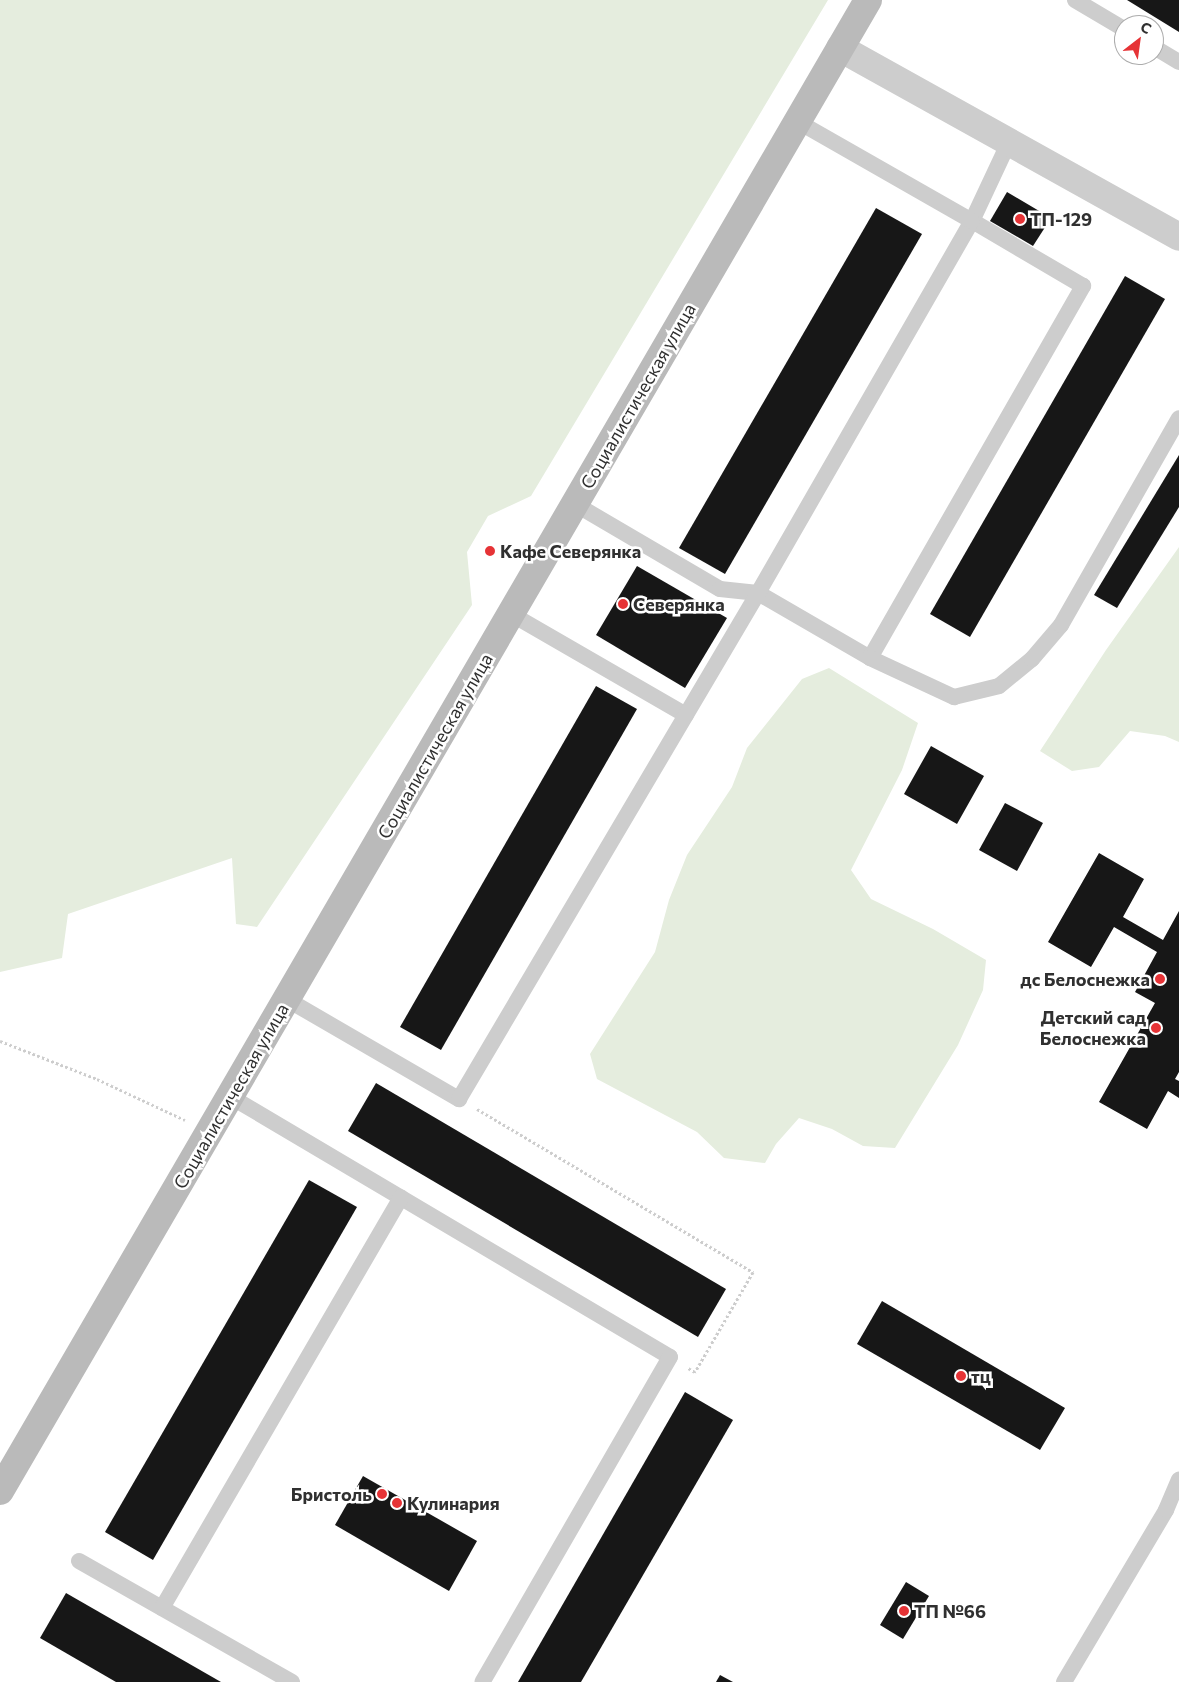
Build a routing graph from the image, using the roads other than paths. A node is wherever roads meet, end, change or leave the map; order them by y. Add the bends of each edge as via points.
1 (868, 0) edge
2 (1074, 0) edge
3 (1114, 23) edge
4 (840, 48) junction
5 (1164, 53) edge
6 (1179, 62) edge
7 (798, 121) junction
8 (1009, 142) junction
9 (972, 221) junction
10 (1179, 236) edge
11 (1179, 418) edge
12 (575, 504) junction
13 (758, 593) junction
14 (511, 614) junction
15 (870, 658) junction
16 (686, 714) junction
17 (288, 1000) junction
18 (231, 1097) junction
19 (401, 1198) junction
20 (1179, 1480) edge
21 (0, 1491) edge
22 (79, 1561) dead end
23 (162, 1608) junction
24 (292, 1682) edge
25 (482, 1682) edge
26 (1064, 1682) edge

1 - 4 main road, Социалистическая улица
2 - 3 lane
4 - 7 main road, Социалистическая улица
4 - 8 street
5 - 6 lane
7 - 9 lane
7 - 12 main road, Социалистическая улица
8 - 9 lane
8 - 10 street
9 - 13 lane
9 - 15 lane via 1083,286
11 - 15 lane via 1061,625 1032,659 999,686 954,698
12 - 13 lane via 720,589
12 - 14 main road, Социалистическая улица
13 - 15 lane
13 - 16 lane
14 - 16 lane
14 - 17 main road, Социалистическая улица
16 - 17 lane via 459,1099
17 - 18 main road, Социалистическая улица
18 - 19 lane
18 - 21 main road, Социалистическая улица
19 - 23 lane
19 - 25 lane via 670,1357
20 - 26 lane via 1166,1510
22 - 23 lane
23 - 24 lane

